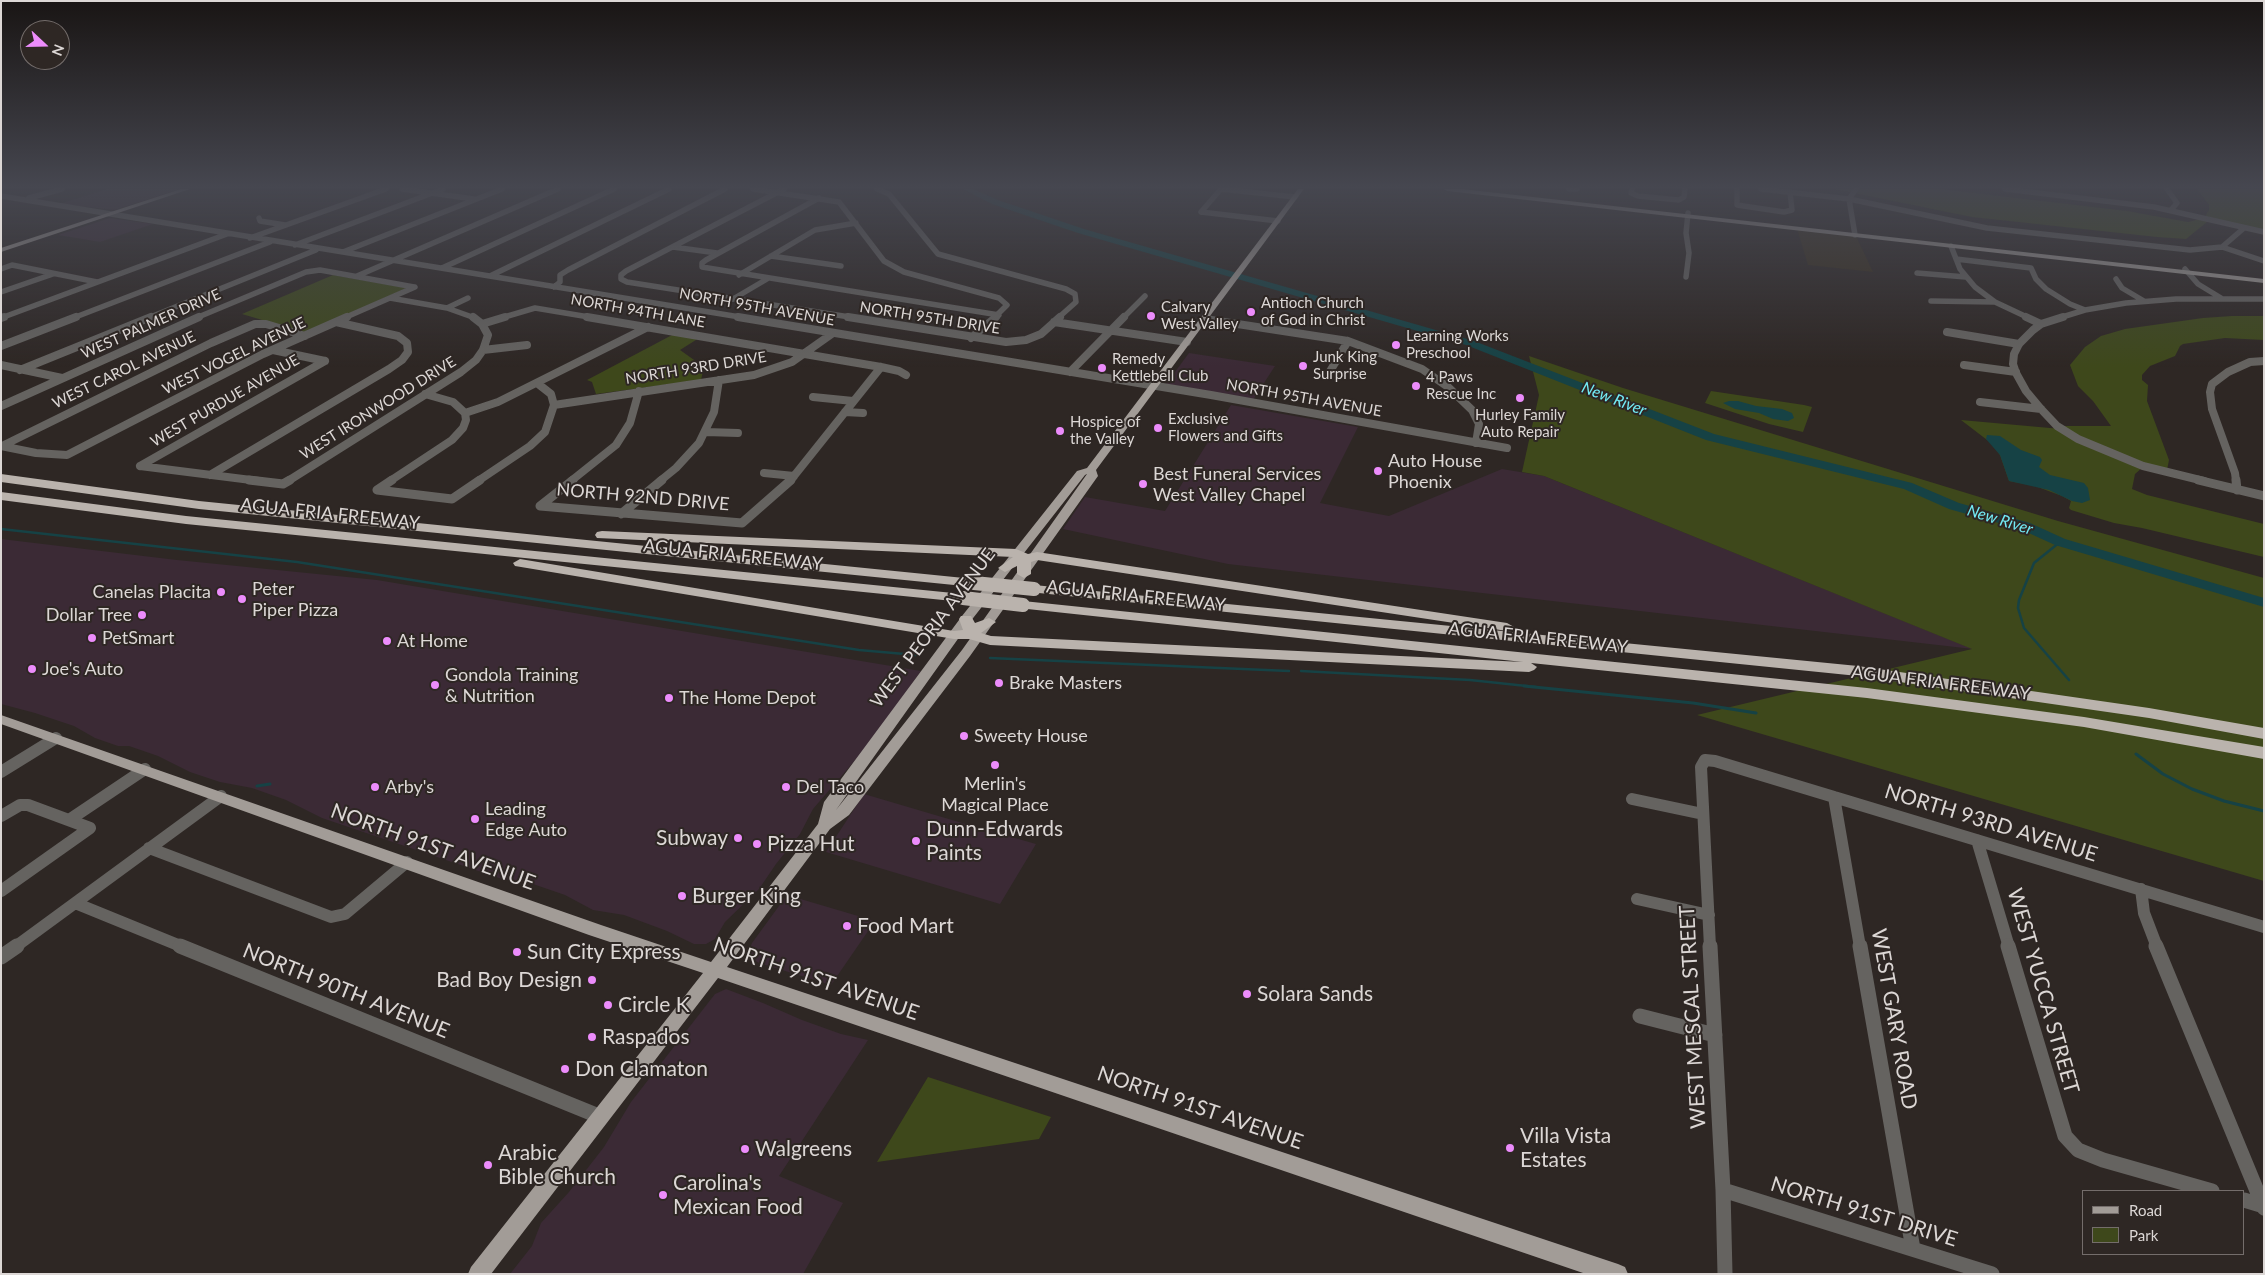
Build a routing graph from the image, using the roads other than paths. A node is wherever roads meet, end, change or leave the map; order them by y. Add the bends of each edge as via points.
1 (189, 248) edge
2 (254, 248) edge
3 (308, 248) edge
4 (353, 248) edge
5 (421, 248) edge
6 (484, 248) edge
7 (547, 248) edge
8 (610, 248) edge
9 (668, 248) edge
10 (689, 248) edge
11 (725, 248) edge
12 (784, 248) edge
13 (875, 248) edge
14 (933, 248) edge
15 (1257, 248) edge
16 (1688, 248) edge
17 (1952, 248) edge
18 (1976, 248) edge
19 (1996, 248) edge
20 (2176, 248) edge
21 (2206, 248) edge
22 (2226, 248) edge
23 (317, 250) junction
24 (2190, 250) junction
25 (342, 253) junction
26 (717, 253) junction
27 (771, 256) junction
28 (2202, 257) dead end
29 (1956, 259) junction
30 (395, 260) junction
31 (2264, 261) edge
32 (841, 266) dead end
33 (442, 268) junction
34 (1, 269) edge
35 (2187, 270) junction
36 (1917, 273) dead end
37 (54, 274) junction
38 (738, 275) junction
39 (490, 276) junction
40 (356, 277) junction
41 (1686, 277) dead end
42 (1966, 278) junction
43 (767, 279) junction
44 (2116, 279) dead end
45 (2264, 279) edge
46 (98, 282) junction
47 (554, 286) junction
48 (1, 292) edge
49 (1145, 296) dead end
50 (390, 298) junction
51 (468, 298) dead end
52 (2222, 298) junction
53 (734, 299) junction
54 (2264, 299) edge
55 (1930, 301) dead end
56 (2144, 301) junction
57 (1995, 302) junction
58 (446, 308) junction
59 (804, 310) junction
60 (2085, 310) junction
61 (998, 315) junction
62 (1, 318) edge
63 (1205, 319) junction
64 (336, 322) junction
65 (1054, 322) junction
66 (482, 324) junction
67 (2041, 324) junction
68 (782, 325) junction
69 (648, 327) junction
70 (1110, 331) junction
71 (1947, 332) dead end
72 (833, 334) junction
73 (305, 336) junction
74 (971, 338) junction
75 (1348, 341) junction
76 (1187, 342) junction
77 (2019, 344) junction
78 (527, 345) dead end
79 (1, 346) edge
80 (273, 350) junction
81 (483, 350) junction
82 (804, 354) junction
83 (2264, 361) edge
84 (1964, 365) dead end
85 (1, 366) edge
86 (881, 367) junction
87 (20, 370) junction
88 (1070, 372) junction
89 (2016, 372) junction
90 (1329, 374) dead end
91 (906, 375) dead end
92 (62, 378) junction
93 (719, 380) junction
94 (537, 383) junction
95 (1154, 386) junction
96 (638, 391) junction
97 (425, 394) junction
98 (813, 397) dead end
99 (853, 401) junction
100 (1980, 402) dead end
101 (554, 405) junction
102 (1, 406) edge
103 (2041, 409) junction
104 (845, 412) junction
105 (465, 413) junction
106 (863, 413) dead end
107 (706, 432) junction
108 (738, 433) dead end
109 (1476, 442) junction
110 (1, 446) edge
111 (1507, 448) dead end
112 (1091, 470) junction
113 (764, 473) dead end
114 (210, 475) junction
115 (1, 476) edge
116 (794, 476) junction
117 (2237, 490) junction
118 (1, 496) edge
119 (2264, 496) edge
120 (621, 514) junction
121 (396, 525) junction
122 (373, 540) junction
123 (1026, 556) junction
124 (1005, 568) joint
125 (1024, 574) joint
126 (989, 622) joint
127 (971, 630) junction
128 (954, 635) junction
129 (1858, 671) junction
130 (912, 693) junction
131 (1867, 693) junction
132 (1, 719) edge
133 (2202, 723) junction
134 (2264, 727) edge
135 (2264, 734) edge
136 (56, 738) junction
137 (2214, 744) junction
138 (895, 746) junction
139 (2264, 753) edge
140 (1706, 760) joint
141 (2264, 760) edge
142 (144, 769) junction
143 (1, 772) edge
144 (222, 796) junction
145 (1834, 797) junction
146 (1632, 799) dead end
147 (1703, 814) junction
148 (1, 816) edge
149 (69, 820) junction
150 (825, 825) junction
151 (1977, 840) junction
152 (149, 848) junction
153 (406, 862) junction
154 (2140, 889) junction
155 (1, 891) edge
156 (1637, 899) dead end
157 (75, 903) junction
158 (1709, 915) junction
159 (2264, 927) edge
160 (1, 957) edge
161 (715, 970) junction
162 (1640, 1016) dead end
163 (1715, 1035) junction
164 (601, 1117) junction
165 (1723, 1190) junction
166 (2208, 1190) edge
167 (2245, 1200) edge
168 (2263, 1206) edge
169 (1913, 1249) junction
170 (478, 1274) edge
171 (1618, 1274) edge
172 (1725, 1274) edge
173 (1992, 1274) edge

1 - 46 street
2 - 79 street
3 - 23 street, NORTH 95TH AVENUE
4 - 25 street
5 - 30 street
6 - 33 street
7 - 39 street
8 - 47 street via 560,275 560,282
9 - 53 street, NORTH 95TH DRIVE via 620,277 627,282
10 - 26 street
11 - 26 street
12 - 27 street
13 - 61 street via 884,261 910,274 1003,300 1007,307
14 - 65 street, NORTH 95TH DRIVE via 938,254 1073,292 1076,302
15 - 63 main road, WEST PEORIA AVENUE
16 - 41 street
17 - 29 street
18 - 35 main road
19 - 35 main road
20 - 24 street
21 - 24 street
22 - 31 street
23 - 25 street, NORTH 95TH AVENUE
23 - 87 street
24 - 28 street
25 - 30 street, NORTH 95TH AVENUE
26 - 38 street via 703,262 702,267
27 - 32 street
27 - 38 street
29 - 42 street
29 - 60 street via 2031,268 2046,289
30 - 33 street, NORTH 95TH AVENUE
30 - 40 street
33 - 39 street, NORTH 95TH AVENUE
34 - 37 street via 12,265
35 - 45 main road
35 - 52 street via 2198,284
36 - 42 street
37 - 46 street
37 - 48 street
38 - 43 street
39 - 47 street, NORTH 95TH AVENUE
40 - 50 street, WEST VOGEL AVENUE via 415,287
40 - 92 street, WEST PALMER DRIVE via 313,270
42 - 57 street
43 - 53 street
43 - 61 street
44 - 56 street via 2122,288
46 - 62 street
47 - 68 street, NORTH 95TH AVENUE
49 - 70 street
50 - 58 street
50 - 64 street, WEST VOGEL AVENUE
51 - 58 street
52 - 54 street
52 - 56 street
53 - 59 street, NORTH 95TH DRIVE
55 - 57 street
56 - 60 street
57 - 67 street
58 - 66 street via 466,313
59 - 68 street
59 - 74 street, NORTH 95TH DRIVE
60 - 67 street
61 - 74 street
63 - 75 street
63 - 76 main road, WEST PEORIA AVENUE
64 - 73 street, WEST VOGEL AVENUE
64 - 114 street via 398,336 409,349 402,360 389,369
65 - 70 street
65 - 74 street, NORTH 95TH DRIVE via 1037,337 1018,342
66 - 69 street, NORTH 94TH LANE via 535,308
66 - 81 street via 488,335
67 - 77 street
68 - 72 street, NORTH 95TH AVENUE
69 - 82 street, NORTH 94TH LANE
69 - 94 street
70 - 76 street
70 - 88 street
71 - 77 street
72 - 82 street, NORTH 93RD DRIVE
72 - 88 street, NORTH 95TH AVENUE
73 - 80 street, WEST VOGEL AVENUE
73 - 110 street, WEST CAROL AVENUE via 261,324 211,343
75 - 90 street
75 - 109 street via 1422,369 1448,387 1472,410 1479,429
76 - 95 main road, WEST PEORIA AVENUE
77 - 89 street via 2014,354
78 - 81 street
80 - 110 street, WEST VOGEL AVENUE via 67,455
80 - 114 street, WEST PURDUE AVENUE via 325,361 140,466
81 - 97 street, WEST IRONWOOD DRIVE via 467,368
82 - 86 street, NORTH 94TH LANE
82 - 93 street, NORTH 93RD DRIVE via 770,371
83 - 117 street via 2250,362 2228,372 2212,384 2210,392 2212,409 2235,473
84 - 89 street
85 - 87 street
86 - 91 street, NORTH 94TH LANE
86 - 99 street
87 - 92 street
88 - 95 street, NORTH 95TH AVENUE
89 - 103 street
92 - 102 street, WEST PALMER DRIVE
93 - 96 street, NORTH 93RD DRIVE
93 - 107 street via 714,412
94 - 101 street via 551,394
94 - 105 street via 491,405
95 - 109 street, NORTH 95TH AVENUE
95 - 112 main road, WEST PEORIA AVENUE
96 - 101 street, NORTH 93RD DRIVE
96 - 120 street, NORTH 92ND DRIVE via 630,423 616,445 540,506
97 - 105 street via 454,402
97 - 114 street, WEST IRONWOOD DRIVE via 283,484
98 - 99 street
99 - 104 street
100 - 103 street
101 - 105 street via 547,428 536,442 452,498 377,490 452,440 463,428
103 - 117 street via 2068,433 2104,452 2143,466
104 - 106 street
104 - 116 street
107 - 108 street
107 - 120 street via 685,460
109 - 111 street, NORTH 95TH AVENUE
112 - 123 main road, WEST PEORIA AVENUE via 1081,473
112 - 123 main road, WEST PEORIA AVENUE via 1093,476
113 - 116 street
115 - 121 highway, AGUA FRIA FREEWAY via 110,494
116 - 120 street, NORTH 92ND DRIVE via 742,523
117 - 119 street
118 - 122 highway, AGUA FRIA FREEWAY
121 - 123 highway via 437,524 642,538
121 - 129 highway, AGUA FRIA FREEWAY, bridge
122 - 128 highway via 393,546 530,564
122 - 131 highway, AGUA FRIA FREEWAY, bridge
123 - 124 highway
123 - 125 highway
123 - 129 highway via 1496,626 1818,663
124 - 127 main road, WEST PEORIA AVENUE
125 - 126 main road
126 - 127 highway
127 - 128 highway
127 - 131 highway via 1551,668 1830,695
127 - 138 main road, WEST PEORIA AVENUE
128 - 130 main road, WEST PEORIA AVENUE
129 - 133 highway, AGUA FRIA FREEWAY
130 - 138 main road via 910,705 889,737
130 - 150 main road, WEST PEORIA AVENUE via 829,806
131 - 137 highway, AGUA FRIA FREEWAY via 2028,713
132 - 136 main road, NORTH 91ST AVENUE
133 - 134 highway
133 - 135 highway, AGUA FRIA FREEWAY
136 - 142 main road, NORTH 91ST AVENUE
136 - 143 street
137 - 139 highway, AGUA FRIA FREEWAY
137 - 141 highway
138 - 150 main road, WEST PEORIA AVENUE via 844,810
140 - 145 street, NORTH 93RD AVENUE
140 - 147 street, WEST MESCAL STREET via 1701,767
142 - 144 main road, NORTH 91ST AVENUE
142 - 149 street
144 - 152 street
144 - 153 main road, NORTH 91ST AVENUE
145 - 151 street, NORTH 93RD AVENUE
145 - 169 street, WEST GARY ROAD
146 - 147 street
147 - 158 street, WEST MESCAL STREET
148 - 149 street via 20,805 28,805
149 - 155 street via 90,828
150 - 161 main road, WEST PEORIA AVENUE
151 - 154 street, NORTH 93RD AVENUE
151 - 166 street, WEST YUCCA STREET via 2065,1136 2078,1150 2103,1160
152 - 153 street via 331,917 345,914 356,906
152 - 157 street
153 - 161 main road, NORTH 91ST AVENUE
154 - 159 street, NORTH 93RD AVENUE
154 - 168 street via 2144,913 2157,948
156 - 158 street
157 - 160 street
157 - 164 street, NORTH 90TH AVENUE
158 - 163 street, WEST MESCAL STREET
161 - 164 main road, WEST PEORIA AVENUE
161 - 171 main road, NORTH 91ST AVENUE
162 - 163 street
163 - 165 street, WEST MESCAL STREET
164 - 170 main road, WEST PEORIA AVENUE
165 - 169 street, NORTH 91ST DRIVE
165 - 172 street, WEST MESCAL STREET
167 - 168 street
169 - 173 street, NORTH 91ST DRIVE

